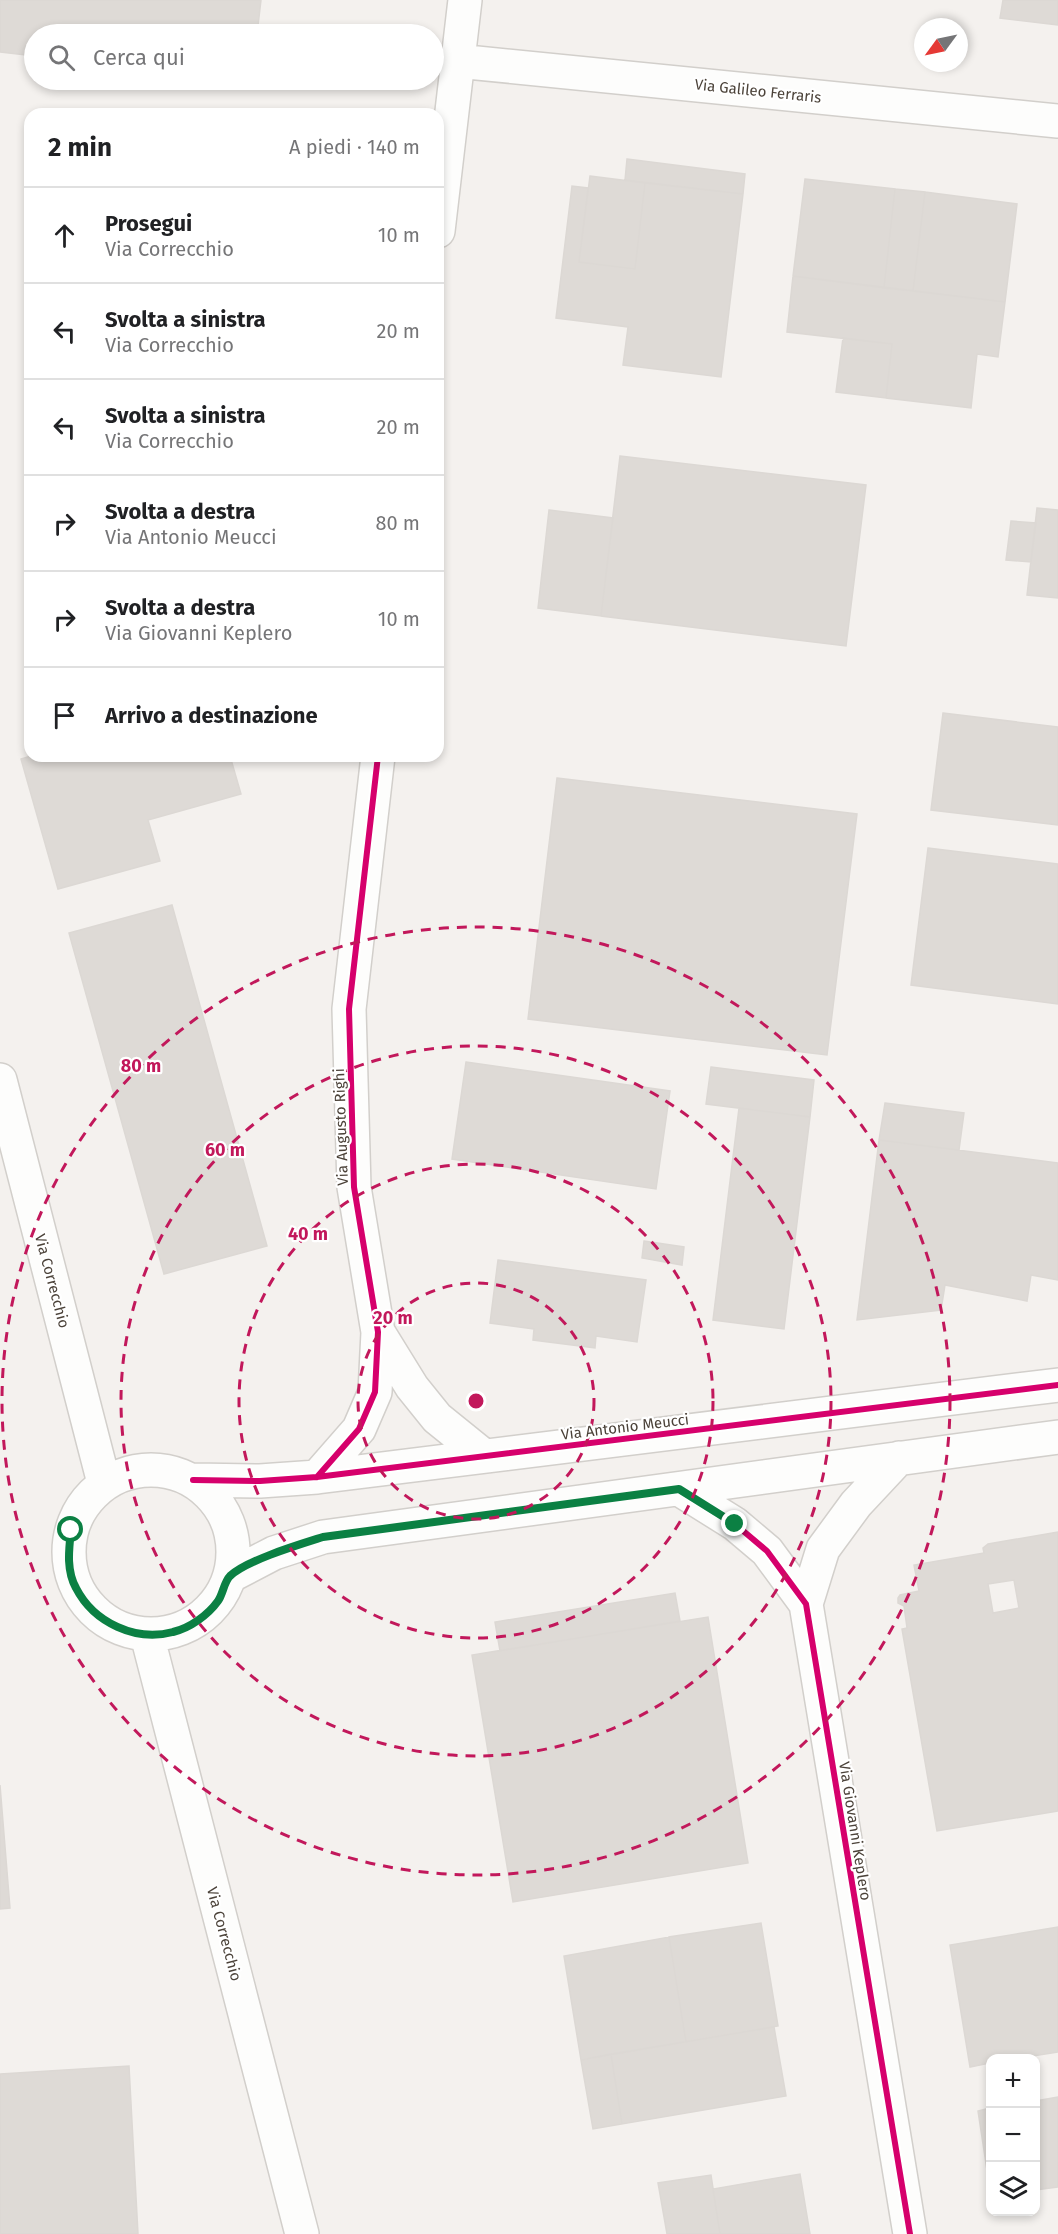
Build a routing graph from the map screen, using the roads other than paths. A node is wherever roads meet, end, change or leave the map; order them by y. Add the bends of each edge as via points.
1 (465, 0) edge
2 (457, 61) junction
3 (1058, 121) edge
4 (444, 177) edge
5 (377, 762) edge
6 (0, 1080) edge
7 (378, 1332) junction
8 (1058, 1385) edge
9 (1058, 1437) edge
10 (484, 1456) junction
11 (899, 1458) junction
12 (317, 1477) junction
13 (193, 1480) junction
14 (104, 1483) junction
15 (679, 1489) junction
16 (230, 1576) junction
17 (806, 1604) junction
18 (147, 1635) junction
19 (302, 2234) edge
20 (910, 2234) edge

1 - 2 street
2 - 3 street, Via Galileo Ferraris
2 - 4 street
5 - 7 street, Via Augusto Righi via 350,1009 354,1187
6 - 14 street, Via Correcchio
7 - 10 street, Via Augusto Righi via 412,1387 437,1418
7 - 12 street, Via Augusto Righi via 375,1392 358,1429
8 - 10 street, Via Antonio Meucci
9 - 11 street
10 - 12 street, Via Antonio Meucci
11 - 15 street
11 - 17 street, Via Giovanni Keplero via 856,1504 823,1549
12 - 13 street, Via Antonio Meucci
13 - 14 street via 172,1471 149,1468 125,1472
13 - 16 street via 214,1498 228,1522 234,1549
14 - 18 street via 83,1503 71,1530 68,1559 75,1588 93,1612 117,1628
15 - 16 street via 323,1537 274,1552
15 - 17 street, Via Giovanni Keplero via 735,1524 767,1551
16 - 18 street via 218,1601 198,1620 174,1632
17 - 20 street, Via Giovanni Keplero
18 - 19 street, Via Correcchio

